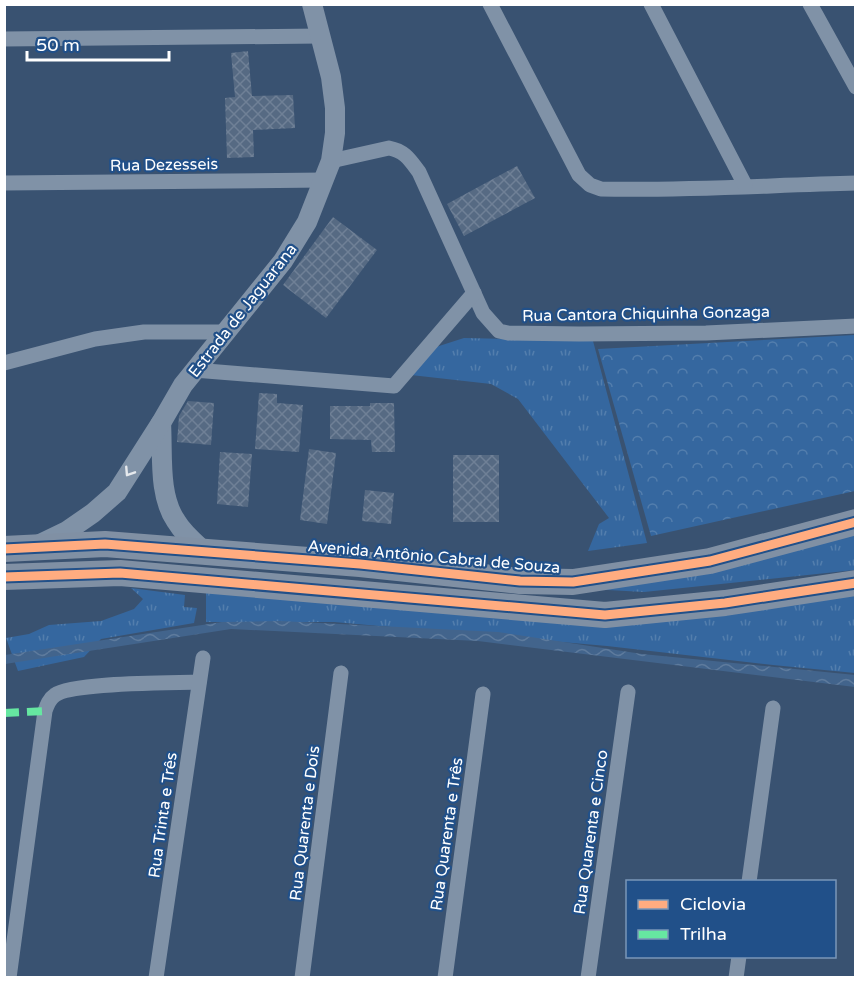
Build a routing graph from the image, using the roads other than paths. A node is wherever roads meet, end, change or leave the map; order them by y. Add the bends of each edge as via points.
1 (312, 4) edge
2 (490, 4) edge
3 (651, 4) edge
4 (810, 4) edge
5 (321, 36) junction
6 (4, 39) edge
7 (855, 87) edge
8 (331, 161) junction
9 (325, 180) junction
10 (4, 183) edge
11 (855, 183) edge
12 (745, 185) junction
13 (474, 293) junction
14 (855, 326) edge
15 (226, 332) junction
16 (4, 363) edge
17 (195, 370) junction
18 (161, 423) junction
19 (855, 522) edge
20 (33, 547) junction
21 (4, 549) edge
22 (205, 552) junction
23 (4, 577) edge
24 (855, 583) edge
25 (203, 657) dead end
26 (341, 673) dead end
27 (200, 682) junction
28 (628, 692) dead end
29 (483, 694) dead end
30 (773, 708) dead end
31 (749, 880) edge
32 (739, 958) edge
33 (9, 978) edge
34 (156, 978) edge
35 (302, 978) edge
36 (445, 978) edge
37 (588, 978) edge
38 (736, 978) edge

1 - 5 street, Estrada de Jaguarana
2 - 12 street via 579,175 590,185 601,189 678,190
3 - 12 street
4 - 7 street
5 - 6 street
5 - 8 street, Estrada de Jaguarana via 335,108
8 - 9 street, Estrada de Jaguarana
8 - 13 street, Rua Cantora Chiquinha Gonzaga via 389,148 406,154 419,172
9 - 10 street, Rua Dezesseis
9 - 15 street, Estrada de Jaguarana via 295,243
11 - 12 street
13 - 14 street, Rua Cantora Chiquinha Gonzaga via 490,323 508,333 706,333
13 - 17 street via 394,387
15 - 16 street via 144,332 95,339
15 - 17 street, Estrada de Jaguarana
17 - 18 street, Estrada de Jaguarana
18 -> 20 street, Estrada de Jaguarana via 117,492 67,531
18 - 22 street via 166,499 185,534
19 - 22 highway, Avenida Antônio Cabral de Souza via 710,561 573,582 520,581
20 - 21 highway, Avenida Antônio Cabral de Souza
20 - 22 highway, Avenida Antônio Cabral de Souza via 105,544
23 - 24 highway via 120,573 605,615 725,603
25 - 27 street, Rua Trinta e Três
26 - 35 street, Rua Quarenta e Dois
27 - 33 street via 84,687 56,694 49,702
27 - 34 street, Rua Trinta e Três
28 - 37 street, Rua Quarenta e Cinco
29 - 36 street, Rua Quarenta e Três
30 - 31 street
32 - 38 street

